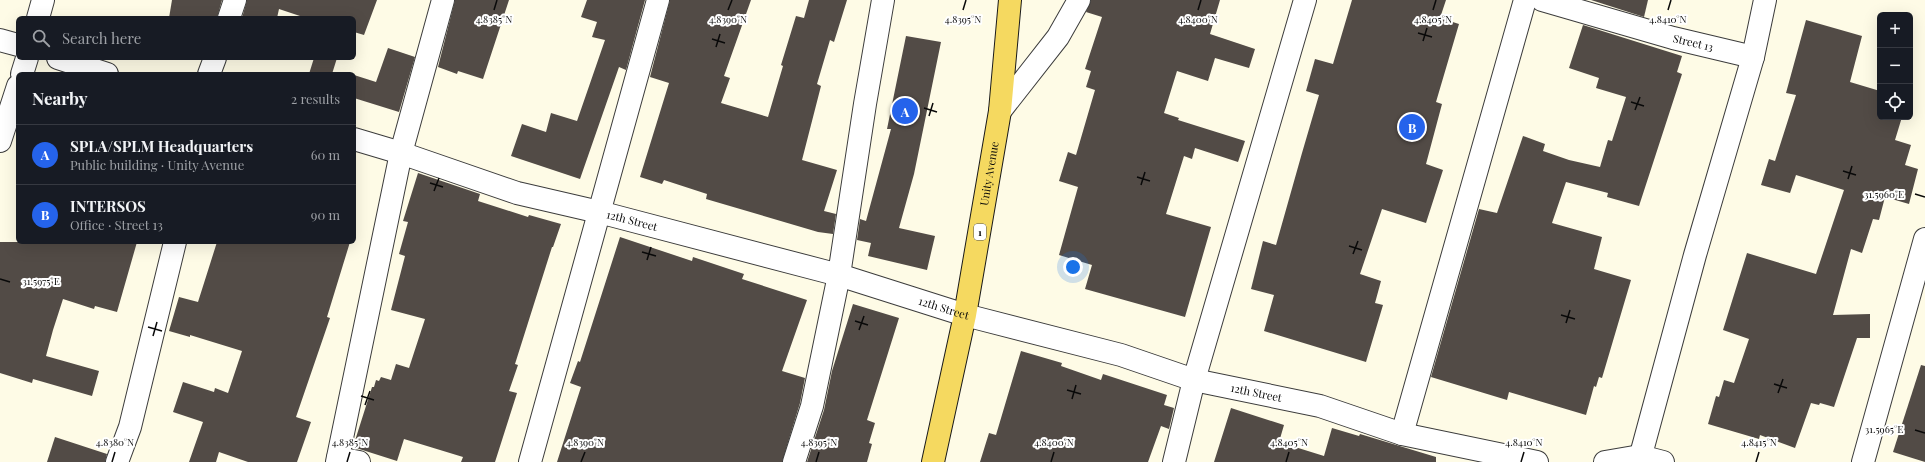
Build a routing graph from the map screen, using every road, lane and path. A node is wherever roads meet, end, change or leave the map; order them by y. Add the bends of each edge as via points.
1 (43, 0) edge
2 (235, 0) edge
3 (443, 0) edge
4 (658, 0) edge
5 (883, 0) edge
6 (1010, 0) edge
7 (1079, 0) edge
8 (1305, 0) edge
9 (1525, 0) edge
10 (1542, 0) edge
11 (1765, 0) edge
12 (39, 16) edge
13 (230, 16) edge
14 (0, 40) edge
15 (16, 44) edge
16 (1753, 57) junction
17 (26, 60) edge
18 (64, 60) edge
19 (214, 60) edge
20 (23, 72) edge
21 (101, 72) edge
22 (210, 72) edge
23 (16, 92) edge
24 (1000, 111) junction
25 (356, 140) edge
26 (0, 142) edge
27 (402, 153) junction
28 (599, 212) junction
29 (1925, 239) edge
30 (175, 244) edge
31 (839, 275) junction
32 (966, 315) junction
33 (1194, 380) junction
34 (1402, 434) junction
35 (1640, 459) edge
36 (337, 460) edge
37 (117, 462) edge
38 (359, 462) edge
39 (530, 462) edge
40 (794, 462) edge
41 (933, 462) edge
42 (1174, 462) edge
43 (1537, 462) edge
44 (1605, 462) edge
45 (1663, 462) edge
46 (1863, 462) edge

1 - 12 street
2 - 13 street
3 - 27 street
4 - 28 street
5 - 31 street
6 - 24 main road, Unity Avenue / 1
7 - 24 street via 1058,37
8 - 33 street
9 - 34 street
10 - 16 street, Street 13 via 1673,38
11 - 16 street
14 - 15 street
16 - 35 street via 1695,255
17 - 20 street
18 - 21 street
19 - 22 street
23 - 26 street
24 - 32 main road, Unity Avenue / 1
25 - 27 street, 12th Street
27 - 28 street, 12th Street via 516,193
27 - 36 street
28 - 31 street, 12th Street
28 - 39 street
29 - 46 street
30 - 37 street via 130,427
31 - 32 street, 12th Street
31 - 40 street via 812,406
32 - 33 street, 12th Street via 1121,355
32 - 41 main road, Unity Avenue / 1
33 - 34 street, 12th Street via 1320,406
33 - 42 street
34 - 43 street, 12th Street
35 - 44 street
35 - 45 street
36 - 38 street

